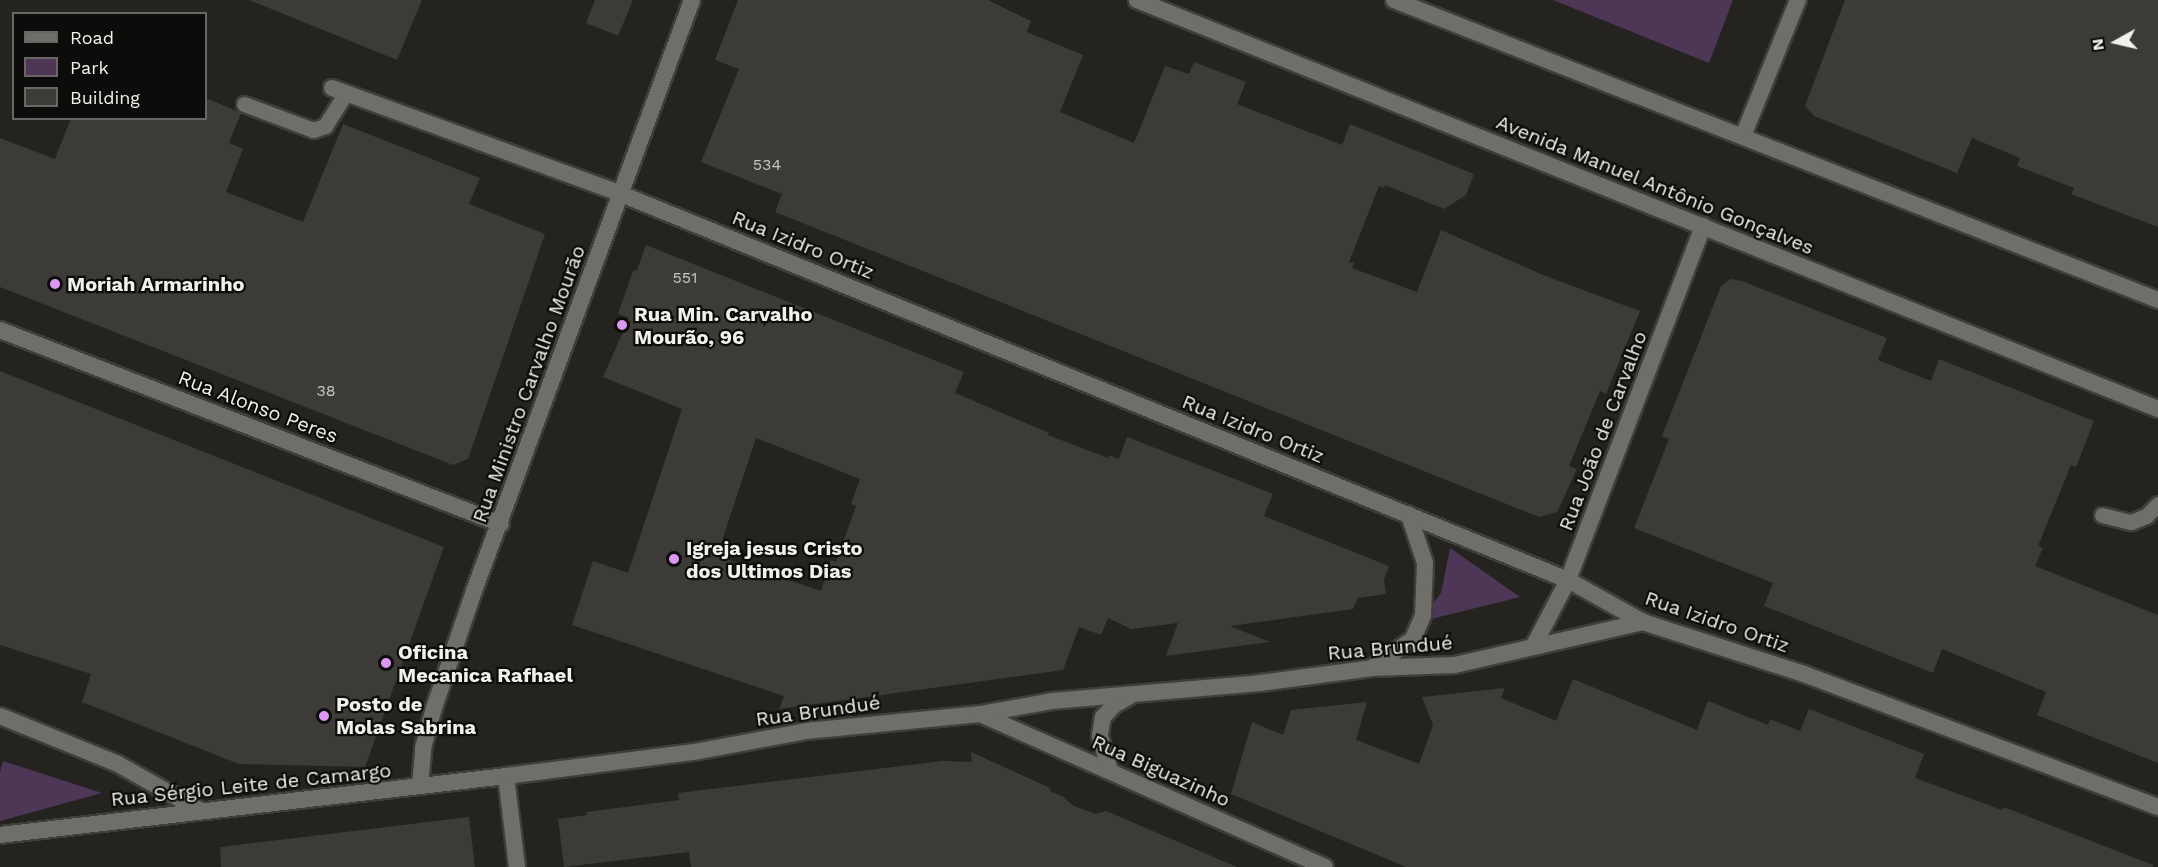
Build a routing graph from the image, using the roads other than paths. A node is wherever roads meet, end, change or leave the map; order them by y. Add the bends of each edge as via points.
1 (692, 0) edge
2 (1137, 0) edge
3 (1394, 0) edge
4 (1798, 0) edge
5 (339, 90) joint
6 (244, 104) dead end
7 (1743, 136) junction
8 (621, 194) junction
9 (1703, 226) junction
10 (2158, 300) edge
11 (0, 330) edge
12 (2158, 408) edge
13 (2158, 504) edge
14 (1409, 515) junction
15 (2102, 515) dead end
16 (501, 524) junction
17 (1569, 580) junction
18 (1643, 622) junction
19 (1533, 647) junction
20 (1372, 668) junction
21 (1136, 693) junction
22 (980, 714) junction
23 (0, 716) edge
24 (1110, 771) junction
25 (506, 776) junction
26 (420, 786) junction
27 (2158, 807) edge
28 (201, 811) junction
29 (0, 835) edge
30 (517, 867) edge
31 (1325, 867) edge

1 - 8 street, Rua Ministro Carvalho Mourão
2 - 9 street, Avenida Manuel Antônio Gonçalves
3 - 7 street
4 - 7 street
5 - 6 lane via 325,126 314,130
5 - 8 street, Rua Izidro Ortiz
7 - 10 street
8 - 14 street, Rua Izidro Ortiz
8 - 16 street, Rua Ministro Carvalho Mourão
9 - 12 street, Avenida Manuel Antônio Gonçalves
9 - 17 street, Rua João de Carvalho
11 - 16 street, Rua Alonso Peres
13 - 15 lane via 2146,516 2131,522
14 - 17 street, Rua Izidro Ortiz
14 - 20 street via 1425,563 1423,615 1413,639
16 - 26 street, Rua Ministro Carvalho Mourão via 434,708 423,748
17 - 18 street, Rua Izidro Ortiz
17 - 19 street, Rua João de Carvalho
18 - 19 street, Rua Brundué
18 - 27 street, Rua Izidro Ortiz via 1804,674
19 - 20 street, Rua Brundué via 1455,665
20 - 21 street, Rua Brundué via 1260,683
21 - 22 street, Rua Brundué via 1052,701
21 - 24 street, Rua Brundué via 1114,705 1103,717 1100,735
22 - 24 street, Rua Biguazinho
22 - 25 street, Rua Brundué via 806,731 694,752
23 - 28 street via 118,764
24 - 31 street, Rua Biguazinho
25 - 26 street, Rua Sérgio Leite de Camargo
25 - 30 street
26 - 28 street, Rua Sérgio Leite de Camargo
28 - 29 street, Rua Sérgio Leite de Camargo

